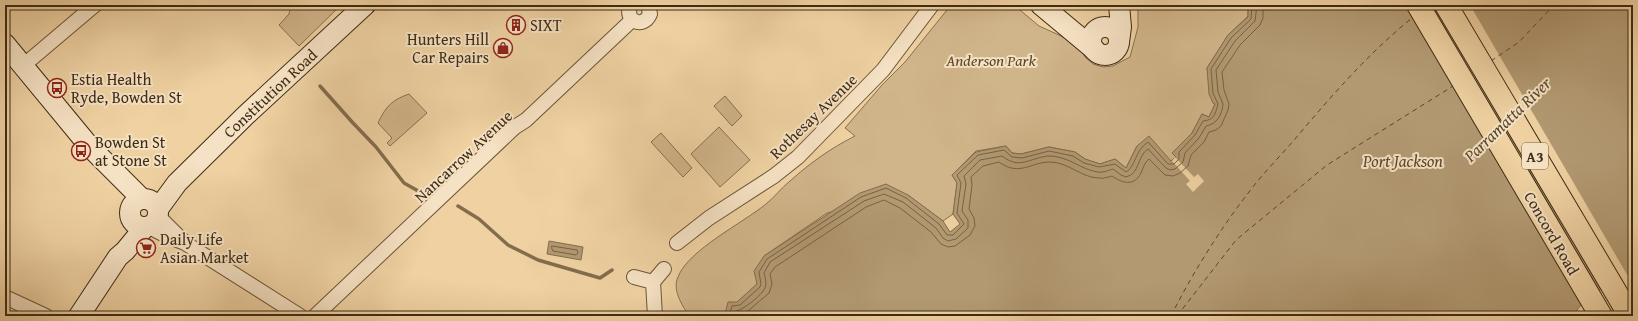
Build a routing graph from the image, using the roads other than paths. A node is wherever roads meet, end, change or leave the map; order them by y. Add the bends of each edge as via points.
1 (95, 5) edge
2 (365, 5) edge
3 (631, 5) edge
4 (932, 5) edge
5 (1041, 5) edge
6 (1118, 5) edge
7 (1418, 5) edge
8 (1446, 5) edge
9 (653, 6) edge
10 (632, 20) junction
11 (1066, 26) junction
12 (1099, 29) junction
13 (1119, 42) junction
14 (5, 44) edge
15 (1095, 50) junction
16 (24, 65) junction
17 (146, 214) junction
18 (677, 243) dead end
19 (664, 269) dead end
20 (634, 277) dead end
21 (653, 282) junction
22 (5, 297) edge
23 (1627, 312) edge
24 (46, 316) edge
25 (79, 316) edge
26 (300, 316) edge
27 (315, 316) edge
28 (655, 316) edge
29 (1601, 316) edge

1 - 16 street
2 - 17 main road, Constitution Road via 246,115
3 - 10 street via 629,11
4 - 18 street, Rothesay Avenue via 883,70 798,157
5 - 11 main road
6 - 12 main road via 1109,20
6 - 13 main road
7 - 29 highway, Concord Road / A3
8 - 23 highway, Concord Road / A3
9 - 10 street via 645,21
10 - 27 street, Nancarrow Avenue
11 - 12 main road
11 - 15 main road
12 - 13 main road via 1106,27 1114,30
12 - 15 main road via 1092,37
13 - 15 main road via 1116,51 1108,55
14 - 16 main road
16 - 17 main road
17 - 25 main road, Constitution Road via 125,251 118,257
17 - 26 street
19 - 21 street
20 - 21 street
21 - 28 street
22 - 24 street

